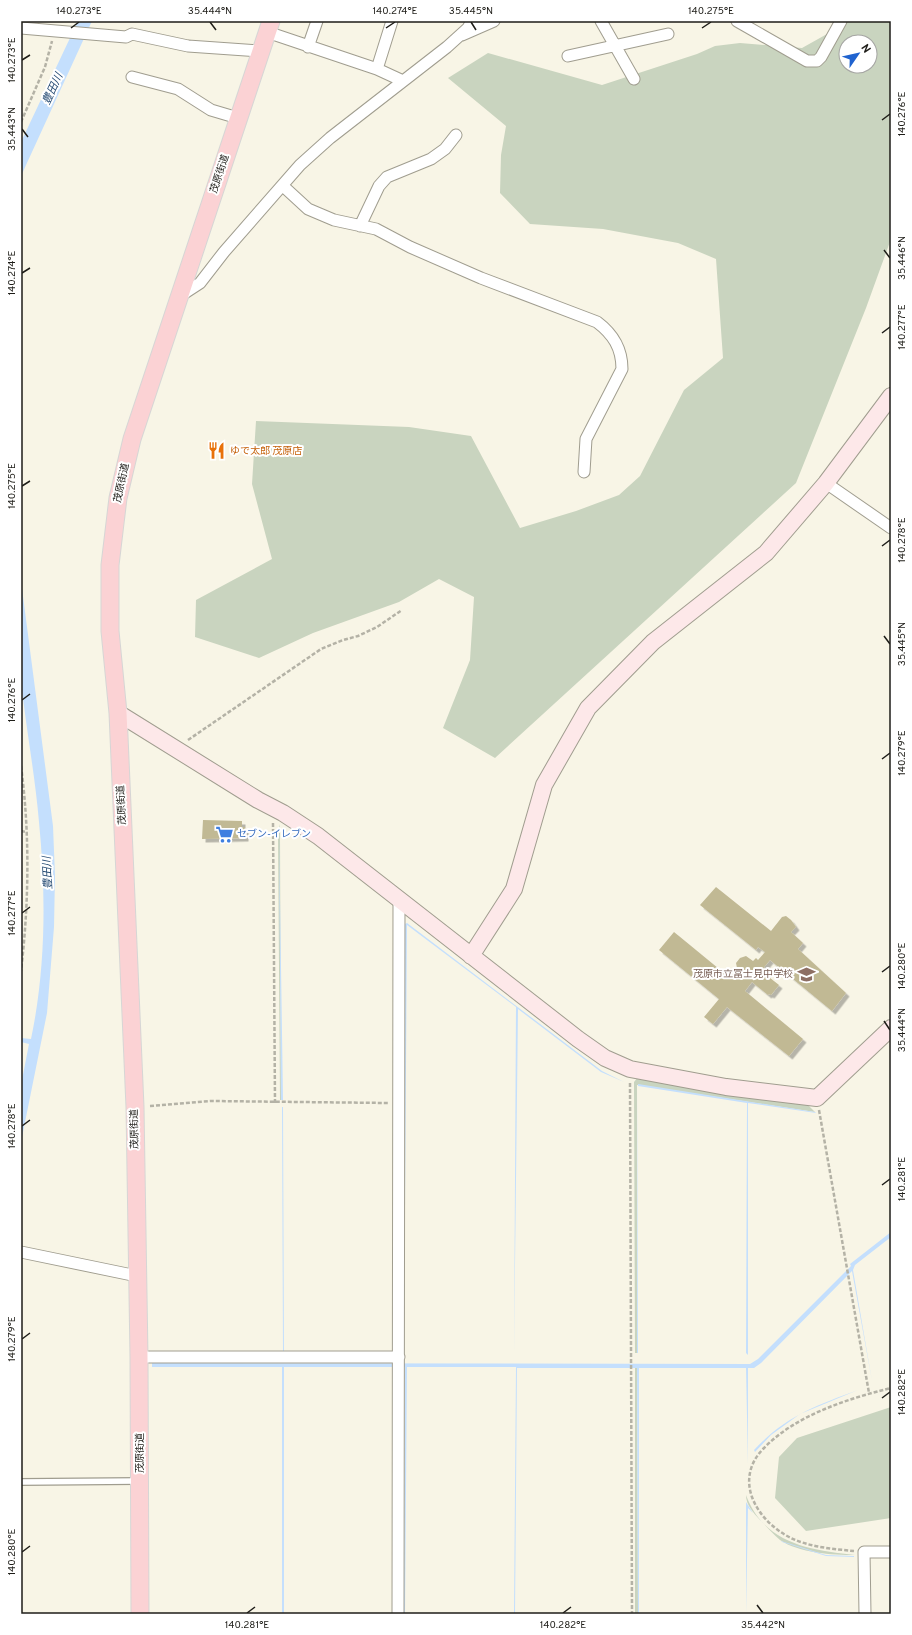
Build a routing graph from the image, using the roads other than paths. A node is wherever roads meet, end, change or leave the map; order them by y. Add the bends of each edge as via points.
1 (317, 21) edge
2 (392, 21) edge
3 (472, 21) edge
4 (494, 21) edge
5 (601, 21) edge
6 (737, 21) edge
7 (841, 21) edge
8 (269, 27) edge
9 (21, 28) edge
10 (668, 34) dead end
11 (458, 37) junction
12 (615, 45) junction
13 (308, 47) junction
14 (261, 51) junction
15 (568, 56) dead end
16 (377, 69) junction
17 (132, 77) dead end
18 (634, 79) dead end
19 (403, 81) junction
20 (238, 118) junction
21 (456, 135) dead end
22 (282, 186) junction
23 (360, 226) junction
24 (180, 296) junction
25 (891, 396) edge
26 (584, 472) dead end
27 (826, 483) junction
28 (890, 525) edge
29 (118, 713) junction
30 (399, 899) junction
31 (472, 956) junction
32 (891, 1028) edge
33 (21, 1252) edge
34 (137, 1276) junction
35 (139, 1357) junction
36 (399, 1357) junction
37 (140, 1481) junction
38 (21, 1482) edge
39 (891, 1552) edge
40 (140, 1614) edge
41 (398, 1614) edge
42 (865, 1614) edge

1 - 13 street
2 - 16 street
3 - 11 street
4 - 11 street
5 - 12 street
6 - 7 street via 807,61 817,61 821,57
8 - 13 street
8 - 14 main road, 茂原街道
9 - 14 street via 126,37 132,34 188,46
10 - 12 street
11 - 19 street
12 - 15 street
12 - 18 street
13 - 16 street
14 - 20 main road, 茂原街道
16 - 19 street
17 - 20 street via 178,89 211,110
19 - 22 street via 330,138 300,165
20 - 24 main road, 茂原街道
21 - 23 street via 445,149 431,159 387,177 379,186
22 - 23 street via 308,209 334,220
22 - 24 street via 200,283
23 - 26 street via 376,229 481,278 597,322 607,330 616,342 622,359 622,369 586,439
24 - 29 main road, 茂原街道 via 132,439 118,498 110,565 110,631
25 - 27 street
27 - 28 street
27 - 31 street via 766,554 653,642 588,708 544,785 514,889
29 - 30 street via 318,836
29 - 34 main road, 茂原街道 via 135,1107
30 - 31 street
30 - 36 street
31 - 32 street via 605,1058 630,1069 726,1087 817,1098
33 - 34 street
34 - 35 main road, 茂原街道
35 - 36 street
35 - 37 main road, 茂原街道
36 - 41 street
37 - 38 lane
37 - 40 main road, 茂原街道
39 - 42 street via 864,1552

